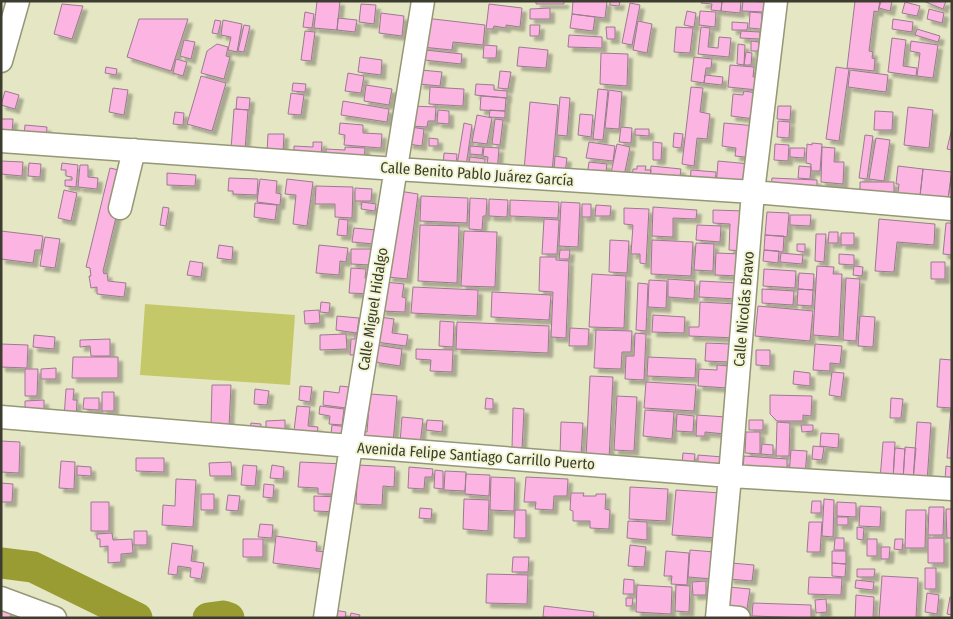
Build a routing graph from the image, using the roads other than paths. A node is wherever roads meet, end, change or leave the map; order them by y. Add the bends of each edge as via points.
1 (18, 1) edge
2 (423, 1) edge
3 (776, 1) edge
4 (1, 61) edge
5 (1, 141) edge
6 (134, 150) junction
7 (396, 169) junction
8 (753, 192) junction
9 (120, 208) dead end
10 (952, 209) edge
11 (1, 417) edge
12 (351, 446) junction
13 (730, 476) junction
14 (952, 489) edge
15 (1, 598) edge
16 (725, 617) edge
17 (55, 618) edge
18 (325, 618) edge

1 - 4 street
2 - 7 street, Calle Miguel Hidalgo
3 - 8 street, Calle Nicolás Bravo
5 - 6 street, Calle Benito Pablo Juárez García
6 - 7 street, Calle Benito Pablo Juárez García
6 - 9 street
7 - 8 street, Calle Benito Pablo Juárez García
7 - 12 street, Calle Miguel Hidalgo
8 - 10 street, Calle Benito Pablo Juárez García
8 - 13 street, Calle Nicolás Bravo
11 - 12 street, Avenida Felipe Santiago Carrillo Puerto
12 - 13 street, Avenida Felipe Santiago Carrillo Puerto
12 - 18 street, Calle Miguel Hidalgo
13 - 14 street, Avenida Felipe Santiago Carrillo Puerto
13 - 16 street, Calle Nicolás Bravo
15 - 17 street

